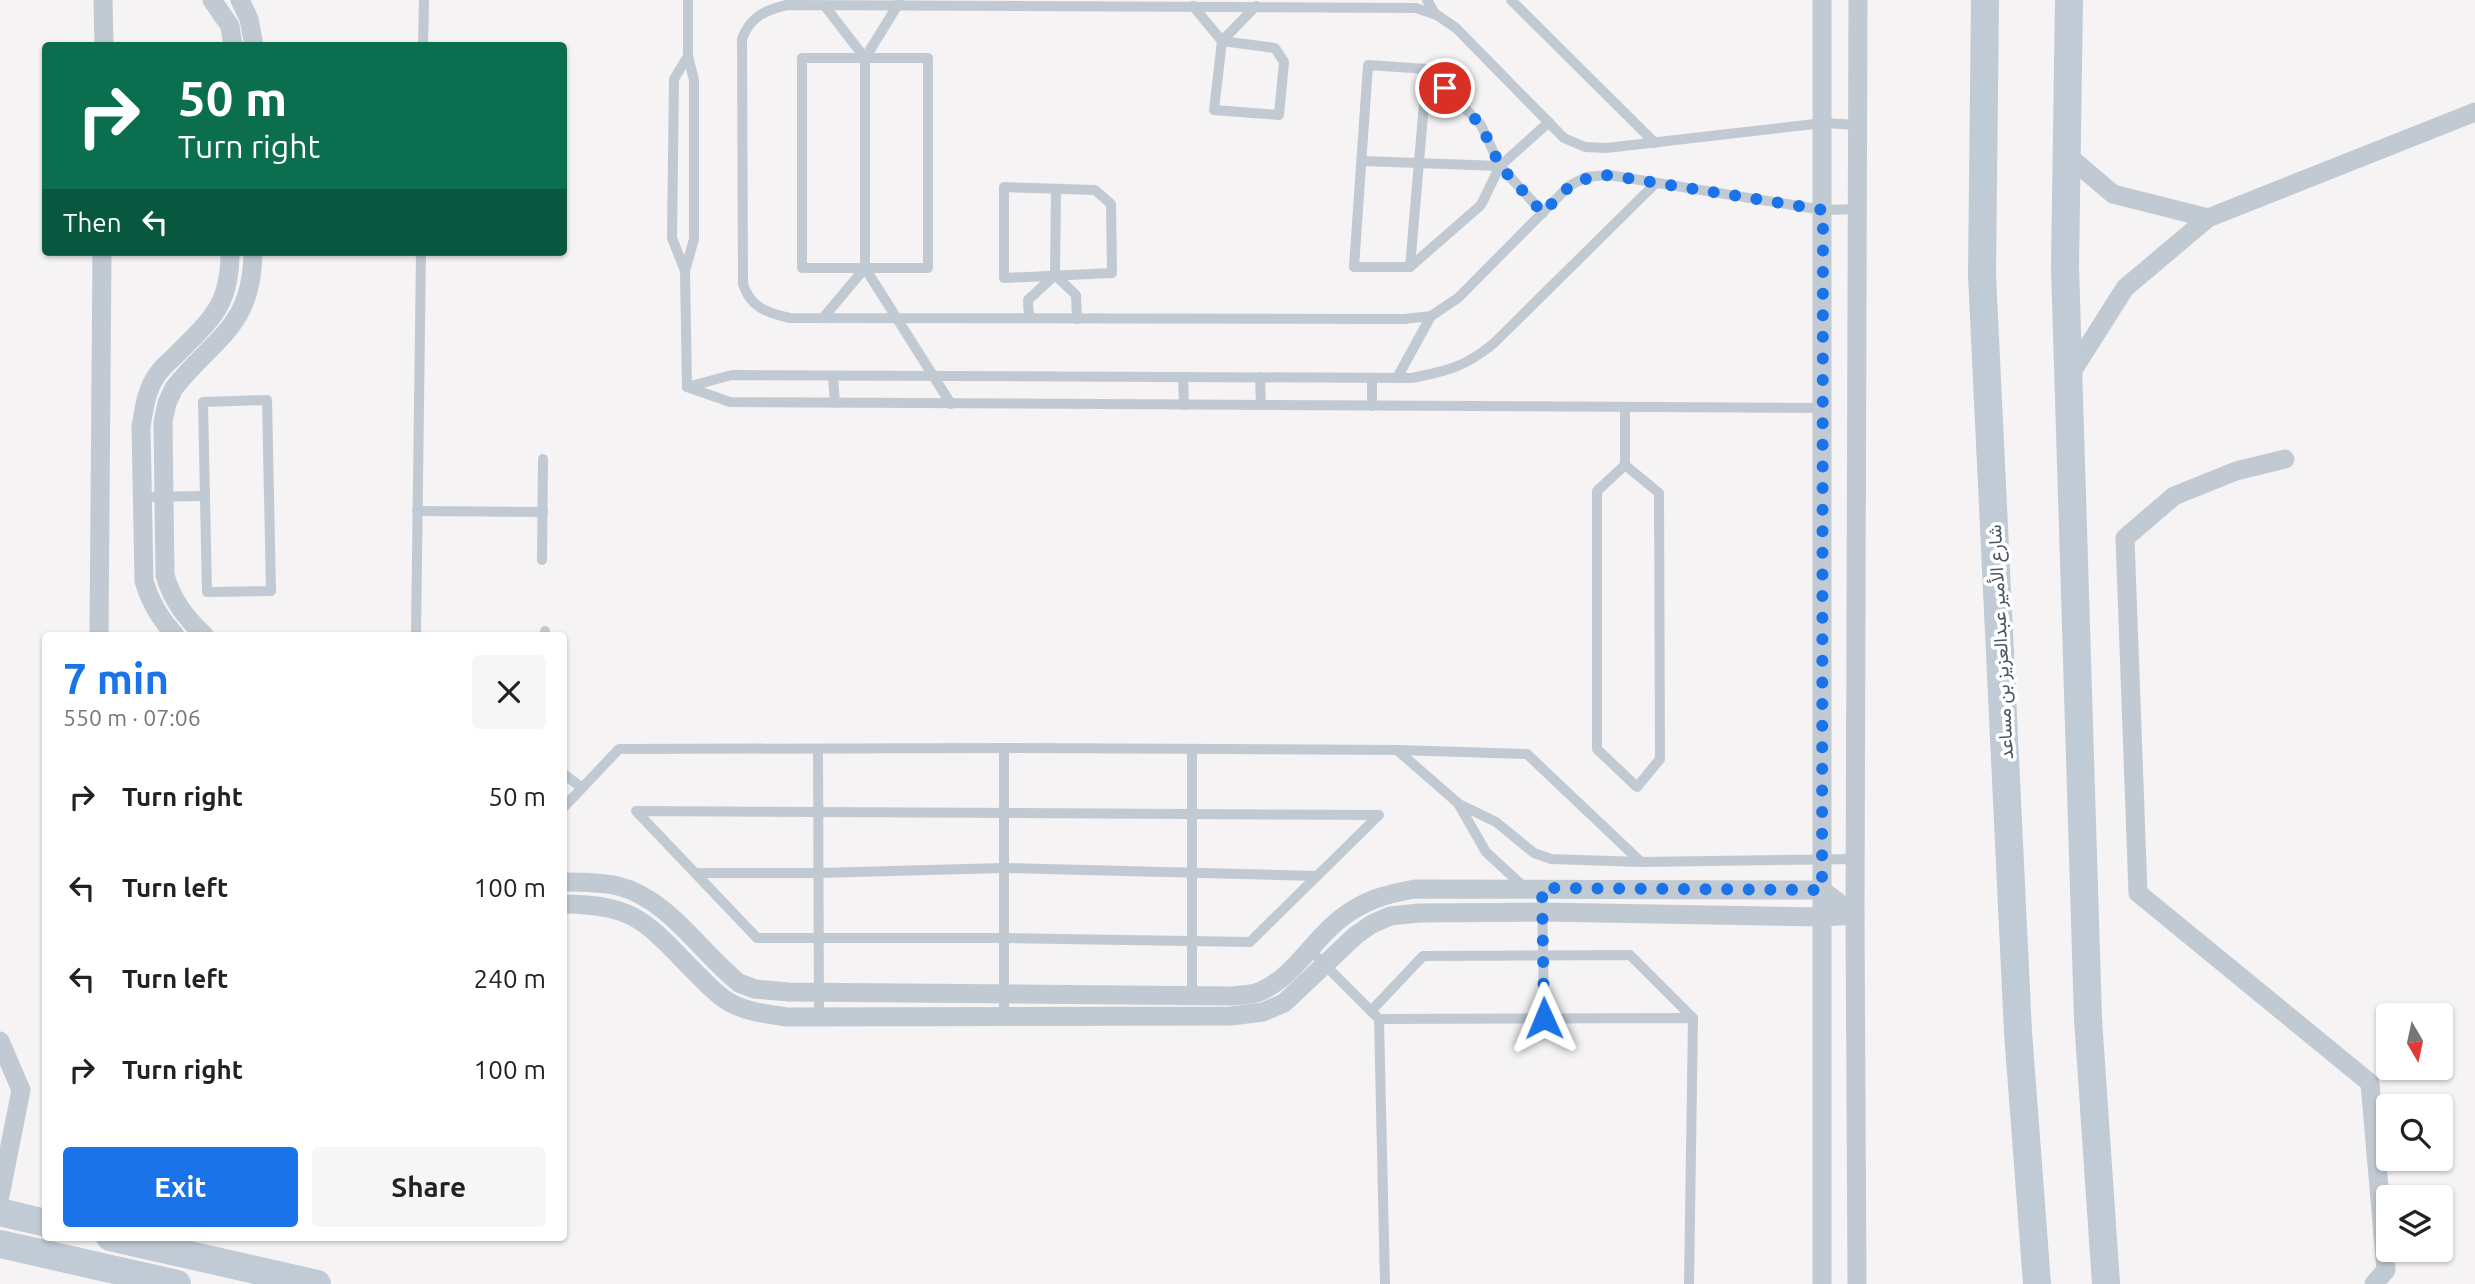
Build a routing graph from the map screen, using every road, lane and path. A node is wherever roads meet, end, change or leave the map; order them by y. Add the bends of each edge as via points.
1 (103, 0) edge
2 (212, 0) edge
3 (240, 0) edge
4 (424, 0) edge
5 (688, 0) edge
6 (1427, 0) edge
7 (1511, 0) edge
8 (1822, 0) edge
9 (1858, 0) edge
10 (1985, 0) edge
11 (2069, 0) edge
12 (900, 2) edge
13 (824, 5) junction
14 (1193, 6) junction
15 (1256, 6) junction
16 (1437, 15) junction
17 (1222, 41) junction
18 (104, 42) edge
19 (232, 42) edge
20 (253, 42) edge
21 (423, 42) edge
22 (688, 56) junction
23 (865, 58) junction
24 (1427, 69) junction
25 (2475, 112) edge
26 (1549, 122) junction
27 (1823, 123) junction
28 (1858, 125) junction
29 (1654, 143) junction
30 (2067, 155) junction
31 (1363, 162) junction
32 (1419, 163) junction
33 (1500, 166) junction
34 (1656, 183) junction
35 (1056, 189) junction
36 (1858, 209) junction
37 (1823, 210) junction
38 (1543, 213) junction
39 (2208, 218) junction
40 (102, 256) edge
41 (230, 256) edge
42 (253, 256) edge
43 (421, 256) edge
44 (1410, 267) junction
45 (865, 268) junction
46 (685, 271) junction
47 (1055, 275) junction
48 (1431, 316) junction
49 (823, 318) junction
50 (896, 318) junction
51 (1029, 318) junction
52 (1077, 318) junction
53 (833, 376) junction
54 (933, 376) junction
55 (1183, 377) junction
56 (1260, 377) junction
57 (2068, 377) junction
58 (1372, 378) junction
59 (1397, 378) junction
60 (687, 387) junction
61 (835, 403) junction
62 (951, 404) junction
63 (1184, 405) junction
64 (1261, 405) junction
65 (1372, 406) junction
66 (1625, 407) junction
67 (1822, 408) junction
68 (543, 459) dead end
69 (2285, 459) dead end
70 (1625, 465) junction
71 (205, 496) junction
72 (142, 497) junction
73 (164, 497) junction
74 (417, 511) junction
75 (543, 512) junction
76 (542, 560) dead end
77 (99, 632) edge
78 (172, 632) edge
79 (201, 632) edge
80 (416, 632) edge
81 (1004, 748) junction
82 (818, 750) junction
83 (1192, 750) junction
84 (1397, 750) junction
85 (567, 776) edge
86 (582, 788) junction
87 (567, 804) edge
88 (1459, 804) junction
89 (818, 812) junction
90 (1004, 813) junction
91 (1192, 814) junction
92 (1856, 859) junction
93 (1823, 860) junction
94 (1641, 862) junction
95 (1004, 868) junction
96 (695, 873) junction
97 (818, 873) junction
98 (1192, 873) junction
99 (1317, 876) junction
100 (567, 882) edge
101 (1534, 888) junction
102 (1822, 890) junction
103 (567, 904) edge
104 (1543, 912) junction
105 (1856, 915) junction
106 (1823, 917) junction
107 (1004, 938) junction
108 (819, 939) junction
109 (1192, 941) junction
110 (1309, 949) junction
111 (1543, 956) junction
112 (1325, 965) junction
113 (819, 992) junction
114 (1004, 994) junction
115 (1192, 996) junction
116 (1371, 1011) junction
117 (819, 1017) junction
118 (1004, 1017) junction
119 (1544, 1018) junction
120 (1693, 1018) junction
121 (1379, 1019) junction
122 (0, 1041) edge
123 (0, 1196) edge
124 (0, 1212) edge
125 (42, 1222) edge
126 (128, 1241) edge
127 (0, 1244) edge
128 (177, 1284) edge
129 (317, 1284) edge
130 (1385, 1284) edge
131 (1689, 1284) edge
132 (1822, 1284) edge
133 (1857, 1284) edge
134 (2037, 1284) edge
135 (2106, 1284) edge
136 (2374, 1284) edge

1 - 18 street
2 - 19 street via 230,26
3 - 20 street
4 - 21 lane
5 - 22 lane
6 - 16 lane
7 - 29 lane
8 - 27 street
9 - 28 street
10 - 134 street, شارع الأمير عبدالعزيز بن مساعد via 1983,289 2018,1032
11 - 30 street
12 - 13 lane
12 - 14 lane
12 - 23 lane
13 - 23 lane
13 - 49 lane via 787,5 757,16 746,27 741,53 743,284 747,297 770,314
14 - 15 lane
14 - 17 lane
15 - 16 lane via 1416,8
15 - 17 lane
16 - 26 lane via 1456,28
17 - 17 lane via 1214,110 1279,115 1284,62 1275,48
22 - 46 lane via 694,80 694,239
22 - 46 lane via 674,79 672,238
23 - 45 lane
23 - 45 lane via 928,58 928,268
23 - 45 lane via 802,58 802,268
24 - 31 lane via 1368,65
24 - 32 lane
24 - 33 lane via 1481,125
25 - 39 street
26 - 29 lane via 1564,138 1585,147
26 - 33 lane
27 - 28 lane
27 - 29 lane
27 - 37 street
28 - 36 street
30 - 39 street via 2113,194
30 - 57 street
31 - 32 lane
31 - 44 lane via 1354,267
32 - 33 lane
32 - 44 lane
33 - 38 lane
33 - 44 lane via 1481,205
34 - 37 lane
34 - 38 lane via 1609,175 1586,177 1569,186
34 - 59 lane via 1473,361 1444,372
35 - 47 lane
35 - 47 lane via 1096,190 1111,204 1112,273
35 - 47 lane via 1004,187 1004,278
36 - 37 lane
36 - 92 street
37 - 67 street
38 - 48 lane via 1458,298
39 - 57 street via 2124,288
40 - 77 street
41 - 72 street via 225,296 149,390 141,427
42 - 73 street via 251,284 241,315 185,374 167,404
43 - 74 lane
45 - 49 lane
45 - 50 lane
46 - 60 lane
47 - 51 lane via 1028,300
47 - 52 lane via 1076,295
48 - 52 lane
48 - 59 lane
49 - 50 lane
50 - 51 lane
50 - 54 lane
51 - 52 lane
53 - 54 lane
53 - 60 lane via 732,375
53 - 61 lane
54 - 55 lane
54 - 62 lane
55 - 56 lane
55 - 63 lane
56 - 58 lane
56 - 64 lane
57 - 135 street via 2088,1019
58 - 59 lane
58 - 65 lane
60 - 61 lane via 730,402
61 - 62 lane
62 - 63 lane
63 - 64 lane
64 - 65 lane
65 - 66 lane
66 - 67 lane
66 - 70 lane
67 - 93 street
68 - 75 lane
69 - 136 street via 2236,471 2174,496 2125,538 2138,894 2370,1083 2386,1270
70 - 70 lane via 1597,491 1597,749 1637,787 1660,759 1659,494
71 - 71 lane via 207,592 271,591 267,400 204,402
71 - 73 lane
72 - 73 lane
72 - 78 street via 144,580 148,597
73 - 79 street via 169,590 180,611
74 - 75 lane
74 - 80 lane
75 - 76 lane
81 - 82 lane
81 - 83 lane
81 - 90 lane
82 - 86 lane via 619,749
82 - 89 lane
83 - 84 lane
83 - 91 lane
84 - 88 lane
84 - 94 lane via 1527,754
85 - 86 lane
86 - 87 lane
88 - 94 lane via 1496,822 1534,853 1551,859
88 - 101 lane via 1486,852
89 - 90 lane
89 - 96 lane via 636,811
89 - 97 lane
90 - 91 lane
90 - 95 lane
91 - 98 lane
91 - 99 lane via 1379,815
92 - 93 lane
92 - 105 street
93 - 94 lane
93 - 102 street
95 - 97 lane
95 - 98 lane
95 - 107 lane
96 - 97 lane
96 - 108 lane via 757,938
97 - 108 lane
98 - 99 lane
98 - 109 lane
99 - 109 lane via 1250,942
100 - 113 street via 618,886 645,897 739,984
101 - 102 street
101 - 104 lane
101 - 110 street via 1415,889 1382,895 1339,919
102 - 105 street
102 - 106 street
103 - 117 street via 632,914 731,1003 787,1017
104 - 106 street
104 - 111 lane
104 - 112 street via 1390,916 1356,935
105 - 106 street
105 - 133 street
106 - 132 street
107 - 108 lane
107 - 109 lane
107 - 114 lane
108 - 113 lane
109 - 115 lane
110 - 112 lane
110 - 115 street via 1257,993
111 - 116 lane via 1423,956
111 - 119 lane
111 - 120 lane via 1630,956
112 - 116 lane
112 - 118 street via 1284,1003 1263,1012
113 - 114 street
113 - 117 lane
114 - 115 street
114 - 118 lane
116 - 121 lane
117 - 118 street
119 - 120 lane
119 - 121 lane
120 - 131 lane
121 - 130 lane
122 - 123 street via 21,1090
124 - 125 street
126 - 129 street
127 - 128 street

